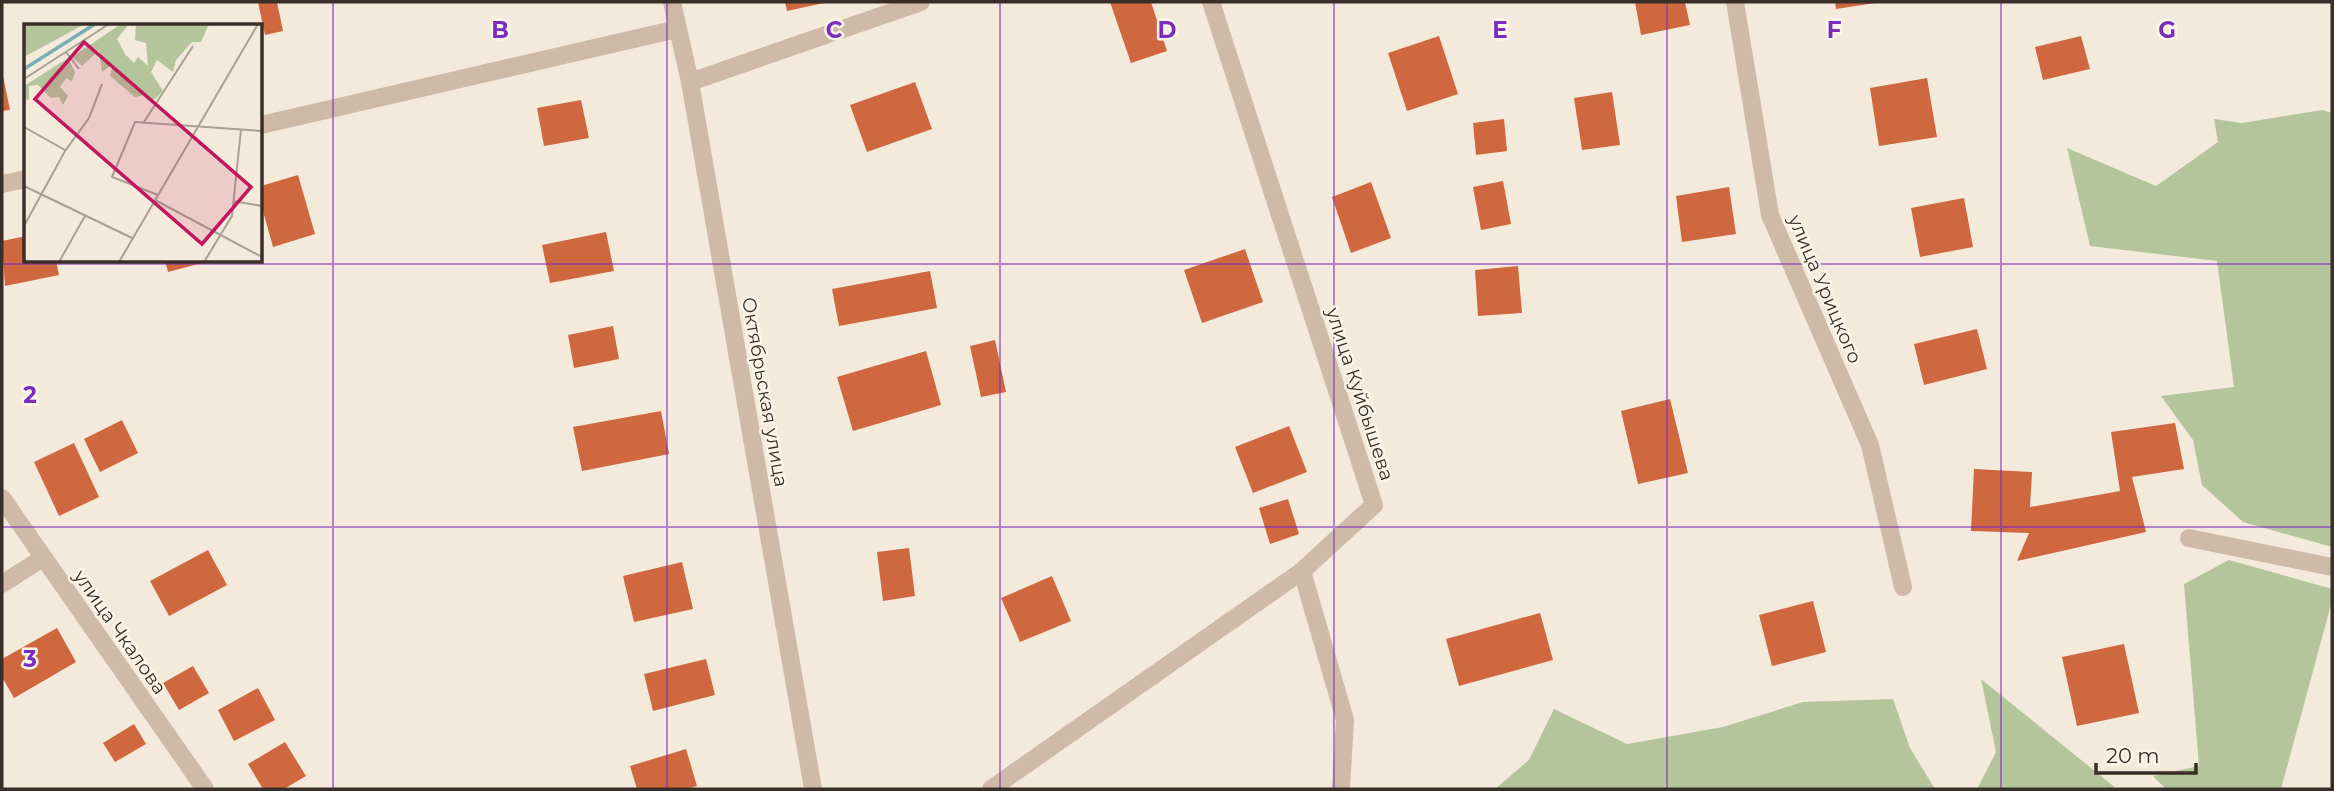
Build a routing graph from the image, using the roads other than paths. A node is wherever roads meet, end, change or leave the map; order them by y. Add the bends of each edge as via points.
1 (672, 2) edge
2 (921, 2) edge
3 (1211, 2) edge
4 (1735, 2) edge
5 (677, 29) junction
6 (690, 82) junction
7 (262, 125) edge
8 (24, 178) edge
9 (2, 184) edge
10 (2, 498) edge
11 (2189, 538) dead end
12 (43, 558) junction
13 (2332, 568) edge
14 (1301, 571) junction
15 (2, 584) edge
16 (1903, 587) dead end
17 (205, 789) edge
18 (813, 789) edge
19 (991, 789) edge
20 (1341, 789) edge

1 - 5 street, Октябрьская улица
2 - 6 street
3 - 14 street, улица Куйбышева via 1374,505
4 - 16 street, улица Урицкого via 1770,215 1870,446
5 - 6 street, Октябрьская улица
5 - 7 street
6 - 18 street, Октябрьская улица
8 - 9 street
10 - 12 street, улица Чкалова
11 - 13 street
12 - 15 street
12 - 17 street, улица Чкалова
14 - 19 street, улица Куйбышева
14 - 20 street via 1345,720

